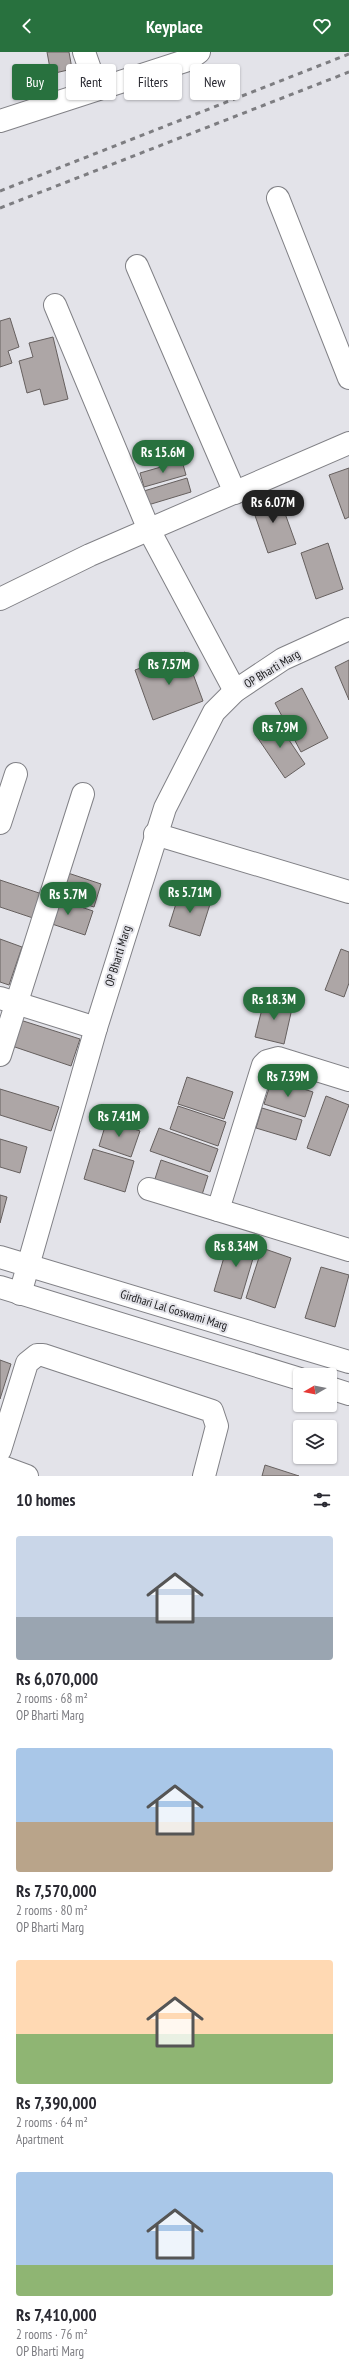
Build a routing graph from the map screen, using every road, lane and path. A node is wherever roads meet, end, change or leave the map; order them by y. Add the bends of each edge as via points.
1 (84, 52) edge
2 (199, 52) edge
3 (88, 64) edge
4 (116, 83) edge
5 (66, 99) edge
6 (0, 121) edge
7 (278, 198) dead end
8 (137, 266) dead end
9 (55, 305) dead end
10 (349, 378) edge
11 (349, 443) edge
12 (235, 493) junction
13 (149, 530) junction
14 (0, 599) edge
15 (349, 629) edge
16 (235, 691) junction
17 (16, 774) dead end
18 (83, 794) dead end
19 (0, 823) edge
20 (155, 834) junction
21 (349, 892) edge
22 (8, 1001) edge
23 (96, 1028) junction
24 (0, 1055) edge
25 (349, 1080) edge
26 (149, 1189) dead end
27 (218, 1210) junction
28 (349, 1250) edge
29 (0, 1257) edge
30 (29, 1266) junction
31 (10, 1291) edge
32 (349, 1362) edge
33 (293, 1377) edge
34 (337, 1390) edge
35 (349, 1394) edge
36 (0, 1450) edge
37 (0, 1466) edge
38 (27, 1476) edge
39 (204, 1476) edge

1 - 3 street
2 - 4 street via 188,60
5 - 6 street
7 - 10 street
8 - 12 street
9 - 13 street
11 - 12 street
12 - 13 street
13 - 14 street via 90,555
13 - 16 street
15 - 16 street, OP Bharti Marg via 283,659
16 - 20 street, OP Bharti Marg via 214,712 165,808
17 - 19 street
18 - 22 street
20 - 21 street
20 - 23 street, OP Bharti Marg
22 - 23 street
22 - 24 street
23 - 30 street, OP Bharti Marg
25 - 27 street via 278,1058 267,1061 263,1066
26 - 27 street
27 - 28 street
29 - 30 street, Girdhari Lal Goswami Marg
30 - 31 street, OP Bharti Marg
30 - 32 street, Girdhari Lal Goswami Marg
31 - 33 street
34 - 35 street
36 - 39 street via 27,1363 37,1355 43,1355 212,1411 217,1426
37 - 38 street

